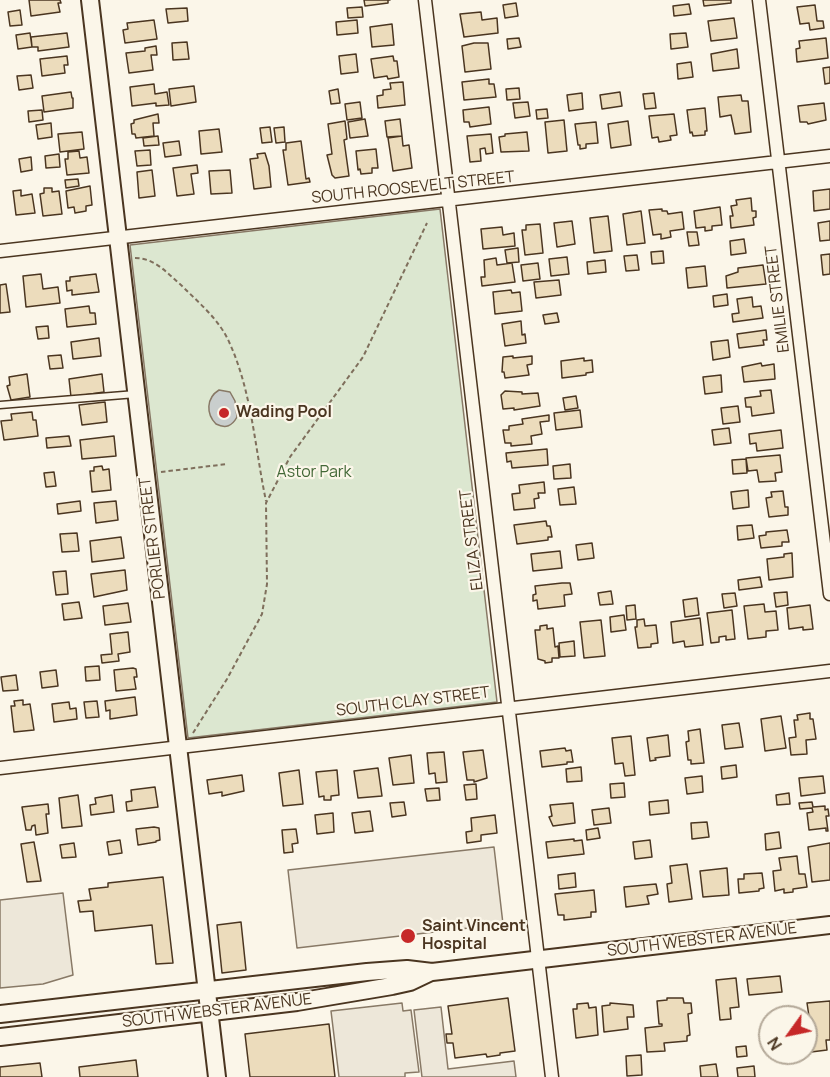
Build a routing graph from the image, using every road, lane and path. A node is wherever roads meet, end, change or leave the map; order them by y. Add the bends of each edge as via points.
1 (90, 0) edge
2 (425, 0) edge
3 (759, 0) edge
4 (830, 156) edge
5 (778, 162) junction
6 (449, 201) junction
7 (427, 223) dead end
8 (118, 238) junction
9 (0, 251) edge
10 (135, 258) dead end
11 (136, 394) junction
12 (0, 405) edge
13 (226, 464) dead end
14 (160, 472) dead end
15 (266, 503) junction
16 (830, 594) edge
17 (830, 670) edge
18 (508, 708) junction
19 (184, 741) junction
20 (0, 768) edge
21 (830, 925) edge
22 (538, 959) junction
23 (432, 972) junction
24 (206, 991) junction
25 (209, 1012) junction
26 (0, 1014) edge
27 (0, 1037) edge
28 (217, 1077) edge
29 (552, 1077) edge

1 - 8 main road, PORLIER STREET
2 - 6 street, ELIZA STREET
3 - 5 street, EMILIE STREET
4 - 5 street, SOUTH ROOSEVELT STREET
5 - 6 street, SOUTH ROOSEVELT STREET
5 - 16 street, EMILIE STREET
6 - 8 street, SOUTH ROOSEVELT STREET
6 - 18 street, ELIZA STREET
7 - 15 path via 363,357 290,457
8 - 9 street, SOUTH ROOSEVELT STREET
8 - 11 main road, PORLIER STREET
10 - 15 path via 158,265 209,312 230,344 254,427
11 - 12 lane
11 - 19 main road, PORLIER STREET
13 - 14 path
15 - 19 path via 267,584 262,614 226,679
17 - 18 street, SOUTH CLAY STREET
18 - 19 street, SOUTH CLAY STREET
18 - 22 street, ELIZA STREET
19 - 20 street, SOUTH CLAY STREET
19 - 24 main road, PORLIER STREET
21 - 22 main road, SOUTH WEBSTER AVENUE
22 - 23 main road, SOUTH WEBSTER AVENUE
22 - 29 street, ELIZA STREET
23 - 24 main road, SOUTH WEBSTER AVENUE via 367,972
23 - 25 main road, SOUTH WEBSTER AVENUE via 392,986
24 - 25 main road, PORLIER STREET
24 - 26 main road, SOUTH WEBSTER AVENUE
25 - 27 main road, SOUTH WEBSTER AVENUE
25 - 28 main road, PORLIER STREET

